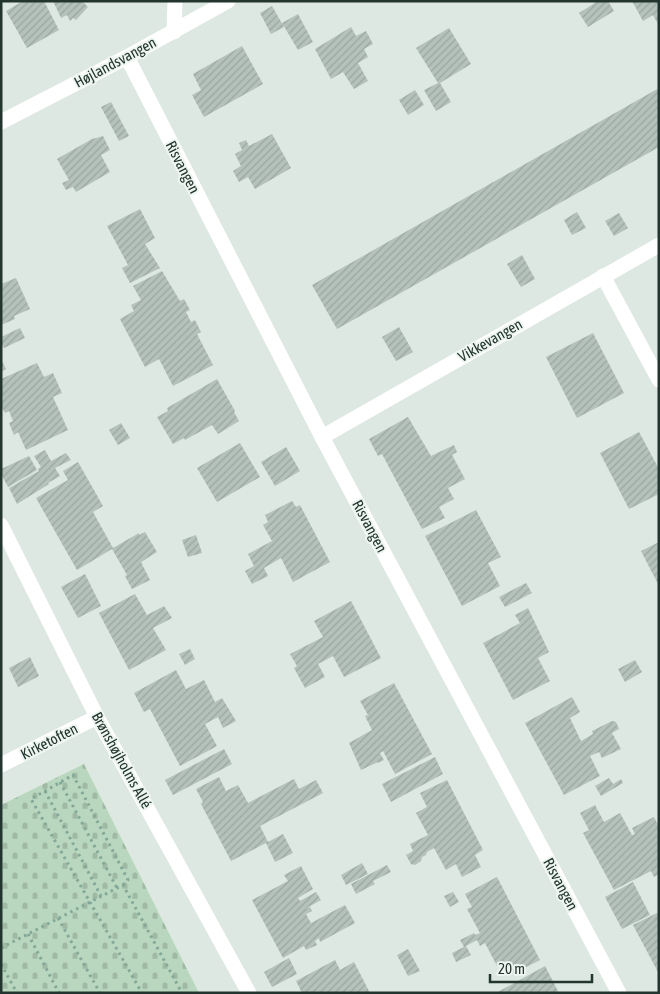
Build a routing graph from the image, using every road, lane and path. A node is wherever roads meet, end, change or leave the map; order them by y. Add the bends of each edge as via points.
1 (175, 1) edge
2 (228, 1) edge
3 (174, 32) junction
4 (127, 57) junction
5 (1, 122) edge
6 (659, 245) edge
7 (603, 276) junction
8 (659, 380) edge
9 (322, 437) junction
10 (1, 524) edge
11 (97, 717) junction
12 (1, 765) edge
13 (60, 782) junction
14 (46, 790) junction
15 (123, 885) junction
16 (117, 888) junction
17 (101, 896) junction
18 (89, 902) junction
19 (58, 918) junction
20 (28, 934) junction
21 (1, 948) edge
22 (1, 964) edge
23 (18, 993) edge
24 (59, 993) edge
25 (100, 993) edge
26 (142, 993) edge
27 (182, 993) edge
28 (249, 993) edge
29 (619, 993) edge

1 - 3 street
2 - 3 street, Højlandsvangen
3 - 4 street, Højlandsvangen
4 - 5 street, Højlandsvangen
4 - 9 street, Risvangen
6 - 7 street, Vikkevangen
7 - 8 street
7 - 9 street, Vikkevangen
9 - 29 street, Risvangen
10 - 11 street, Brønshøjholms Allé
11 - 12 street, Kirketoften
11 - 28 street, Brønshøjholms Allé
13 - 14 path
13 - 15 path via 73,775 128,880
13 - 16 path
14 - 17 path
14 - 18 path via 31,799
15 - 16 path
15 - 27 path
16 - 17 path
17 - 18 path
18 - 19 path
18 - 26 path
19 - 20 path
19 - 25 path
20 - 21 path
20 - 24 path
22 - 23 path

